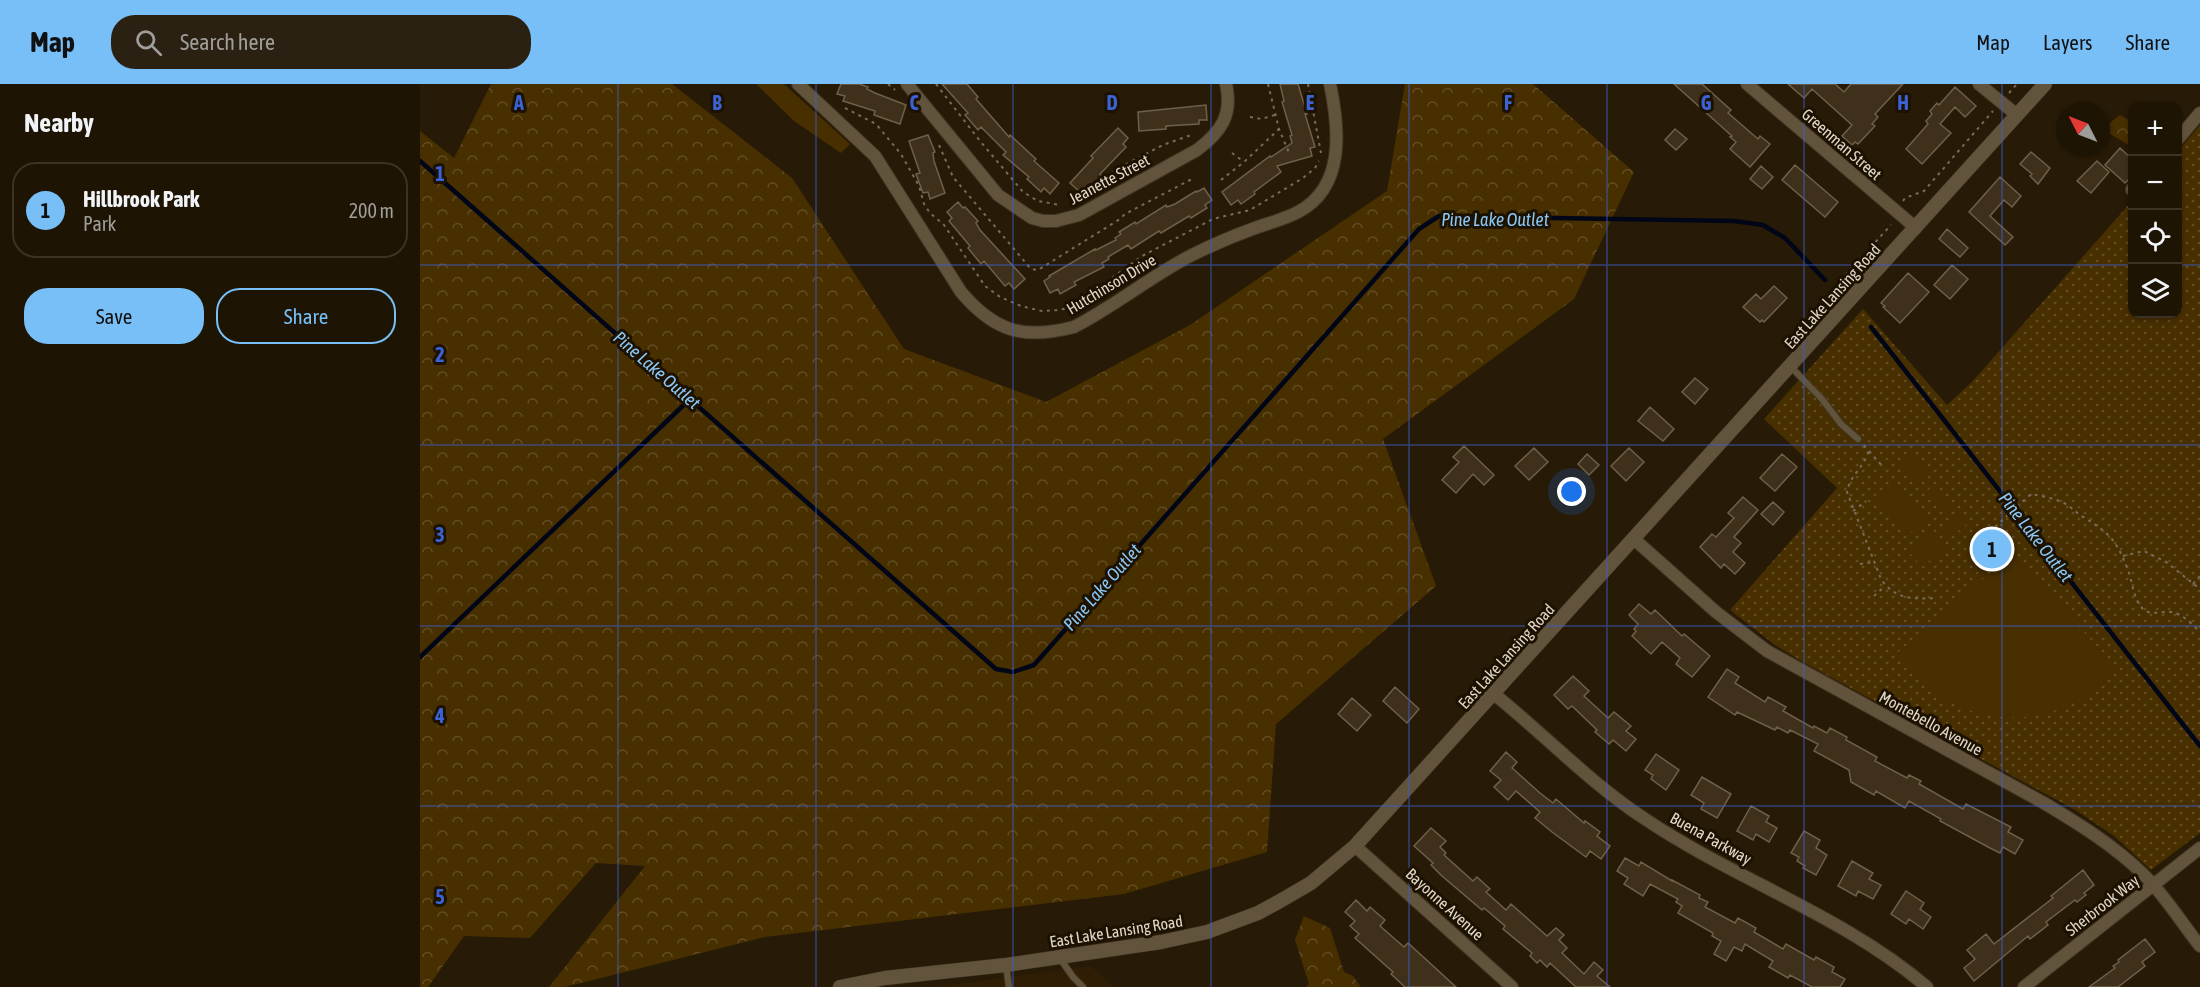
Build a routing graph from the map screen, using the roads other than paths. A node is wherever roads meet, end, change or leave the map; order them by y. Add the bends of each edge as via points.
1 (798, 84) edge
2 (907, 84) edge
3 (1226, 84) edge
4 (1330, 84) edge
5 (1747, 84) edge
6 (1979, 84) edge
7 (2045, 84) edge
8 (2200, 113) edge
9 (2018, 115) junction
10 (2182, 134) edge
11 (1916, 228) junction
12 (1790, 366) junction
13 (1858, 439) road end
14 (1634, 539) junction
15 (1494, 694) junction
16 (1355, 846) junction
17 (2200, 848) edge
18 (2154, 886) junction
19 (2200, 946) edge
20 (1059, 956) junction
21 (1006, 964) junction
22 (886, 983) edge
23 (840, 987) edge
24 (1009, 987) edge
25 (1083, 987) edge
26 (1512, 987) edge
27 (1927, 987) edge
28 (2024, 987) edge

1 - 4 street, Hutchinson Drive via 875,156 973,305 1001,326 1034,334 1074,327 1182,260 1223,239 1298,212 1312,201 1328,178 1336,153 1337,126
2 - 3 street, Jeanette Street via 998,195 1043,221 1079,214 1211,140 1227,114
5 - 11 street, Greenman Street
6 - 9 street
7 - 9 street, East Lake Lansing Road
8 - 10 street
9 - 11 street, East Lake Lansing Road
11 - 12 street, East Lake Lansing Road
12 - 13 lane
12 - 14 street, East Lake Lansing Road
14 - 15 street, East Lake Lansing Road
14 - 18 street, Montebello Avenue via 1716,612 1767,651 2078,823 2112,847
15 - 16 street, East Lake Lansing Road
15 - 27 street, Buena Parkway via 1610,794 1645,819 1885,954
16 - 20 street, East Lake Lansing Road via 1311,883 1258,913 1207,932
16 - 26 street, Bayonne Avenue
17 - 18 street, Sherbrook Way
18 - 19 street, Montebello Avenue
18 - 28 street, Sherbrook Way
20 - 21 street, East Lake Lansing Road
20 - 25 lane
21 - 22 street, East Lake Lansing Road
21 - 24 lane
22 - 23 street, East Lake Lansing Road

